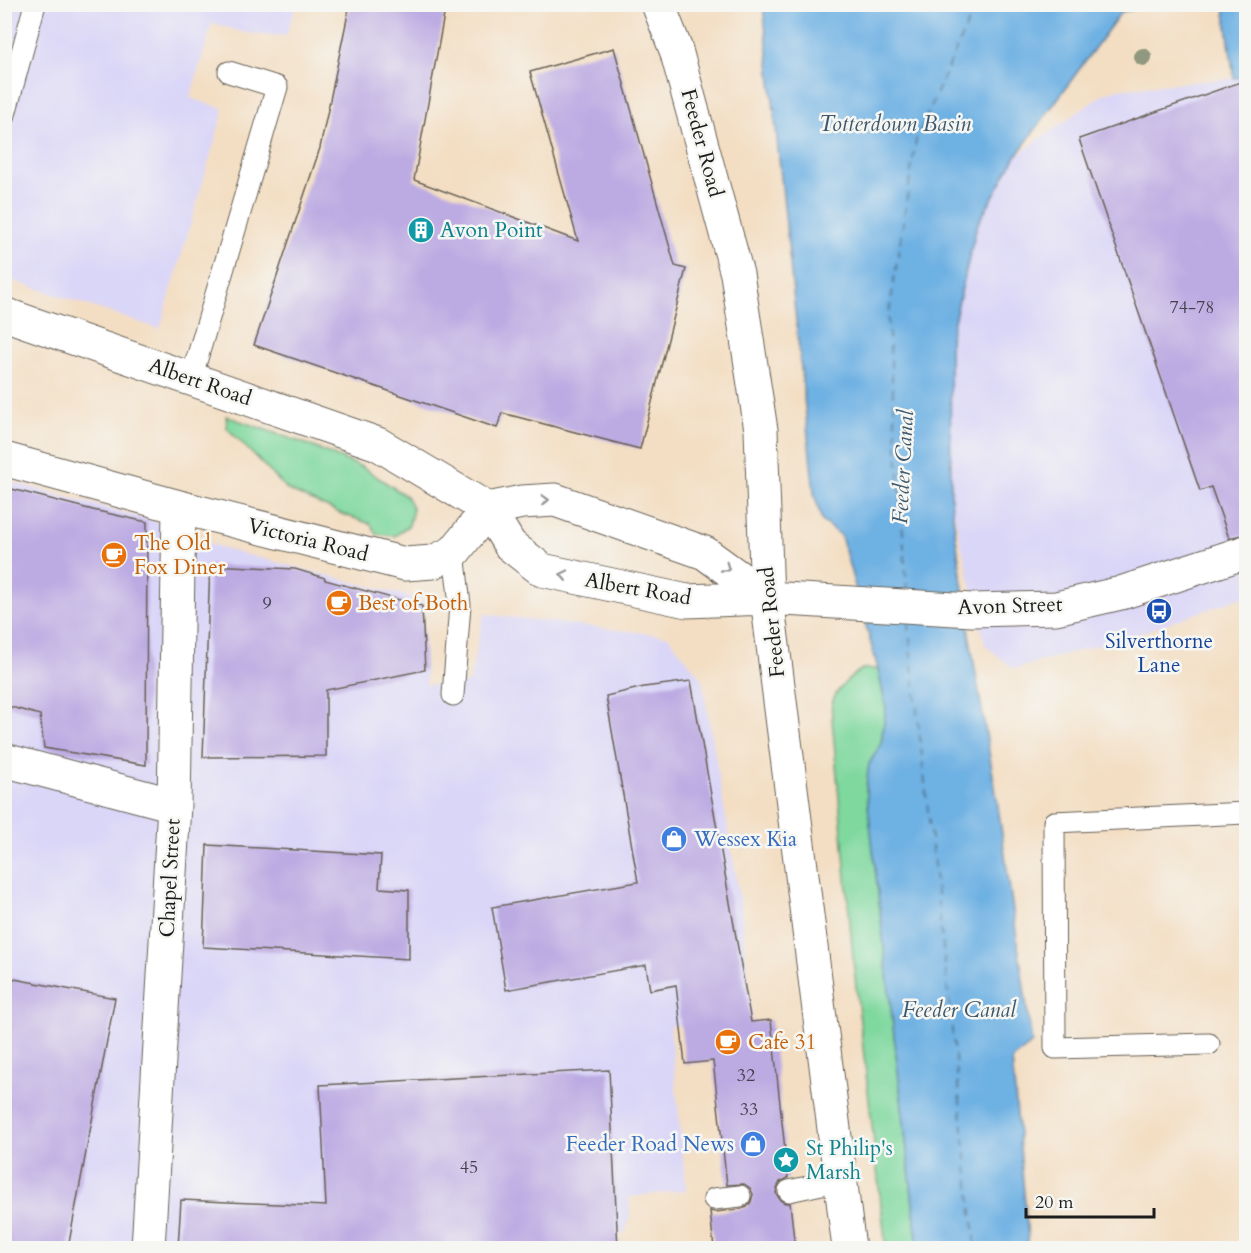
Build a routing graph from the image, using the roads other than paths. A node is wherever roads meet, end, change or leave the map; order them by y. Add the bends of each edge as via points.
1 (35, 4) edge
2 (658, 4) edge
3 (229, 72) dead end
4 (4, 118) edge
5 (4, 314) edge
6 (191, 379) junction
7 (4, 459) edge
8 (179, 507) junction
9 (488, 509) junction
10 (454, 552) junction
11 (1246, 552) edge
12 (767, 598) junction
13 (453, 695) dead end
14 (4, 760) edge
15 (174, 805) junction
16 (1246, 813) edge
17 (1209, 1044) dead end
18 (840, 1180) junction
19 (789, 1191) dead end
20 (740, 1196) dead end
21 (714, 1199) dead end
22 (148, 1248) edge
23 (849, 1248) edge

1 - 4 lane
2 - 12 street, Feeder Road via 676,50 737,274 761,430
3 - 6 lane via 277,87
5 - 6 street, Albert Road
6 - 9 street, Albert Road via 378,444
7 - 8 street, Victoria Road
8 - 10 street, Victoria Road via 405,564 433,562
8 - 15 street, Chapel Street
9 - 10 street
9 -> 12 street via 555,500 705,553
12 -> 9 street, Albert Road via 687,600 542,570 510,545
10 - 13 lane via 460,605
11 - 12 street, Avon Street via 1121,593 1056,608 972,610
12 - 18 street, Feeder Road
14 - 15 street
15 - 22 street, Chapel Street
16 - 17 lane via 1054,822 1055,1048
18 - 19 lane
18 - 23 street, Feeder Road
20 - 21 lane

